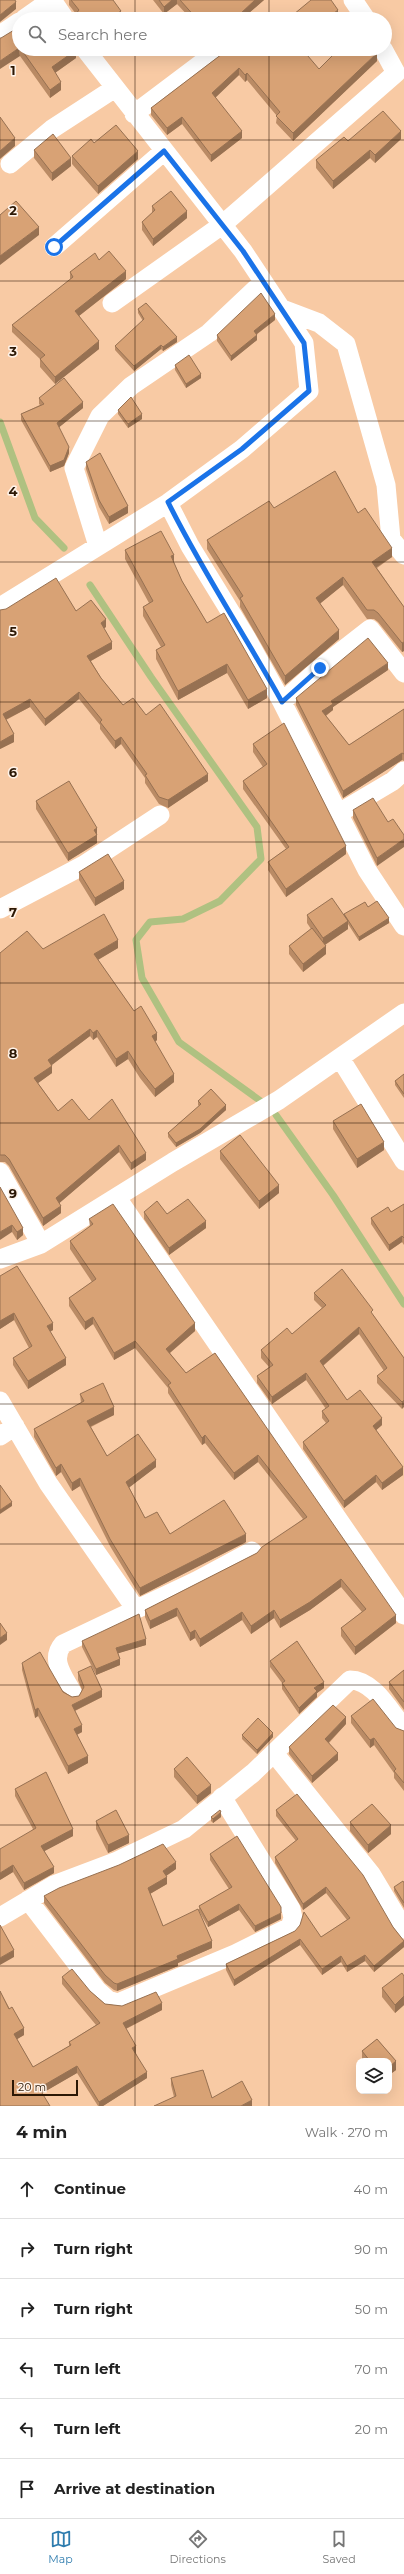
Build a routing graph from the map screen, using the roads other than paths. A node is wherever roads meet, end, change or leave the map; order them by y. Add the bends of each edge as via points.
1 (52, 0) edge
2 (353, 0) edge
3 (34, 12) edge
4 (60, 12) edge
5 (361, 12) edge
6 (12, 27) edge
7 (0, 35) edge
8 (90, 56) edge
9 (211, 56) edge
10 (387, 56) edge
11 (115, 88) junction
12 (134, 114) junction
13 (164, 151) junction
14 (10, 164) dead end
15 (222, 225) junction
16 (54, 247) dead end
17 (263, 282) junction
18 (112, 303) dead end
19 (282, 309) junction
20 (168, 502) junction
21 (98, 546) junction
22 (404, 555) edge
23 (0, 607) edge
24 (404, 673) edge
25 (282, 702) junction
26 (404, 771) edge
27 (339, 813) junction
28 (160, 815) dead end
29 (0, 908) edge
30 (404, 926) edge
31 (404, 1013) edge
32 (340, 1058) junction
33 (404, 1161) edge
34 (0, 1172) edge
35 (117, 1198) junction
36 (41, 1244) junction
37 (0, 1259) edge
38 (0, 1401) edge
39 (7, 1431) edge
40 (252, 1551) dead end
41 (135, 1608) junction
42 (404, 1615) edge
43 (72, 1694) dead end
44 (404, 1728) edge
45 (274, 1753) junction
46 (222, 1797) junction
47 (28, 1900) junction
48 (0, 1917) edge
49 (404, 1929) edge

1 - 3 street
1 - 4 street
2 - 5 street
6 - 7 street
8 - 11 street
9 - 12 street
10 - 15 street via 396,73
11 - 12 street
11 - 14 street via 52,129
12 - 13 street
13 - 15 street
13 - 16 street
15 - 17 street
15 - 18 street
17 - 19 street
17 - 21 street via 209,333 132,386 100,416 74,468
19 - 20 street via 304,343 309,391 242,449
19 - 22 street via 319,323 346,344 386,485 391,539
20 - 21 street
20 - 25 street via 190,546
21 - 23 street
24 - 25 street via 370,629
25 - 27 street
26 - 27 street via 393,781
27 - 30 street via 367,870
28 - 29 street via 84,865
31 - 32 street
32 - 33 street
32 - 35 street via 279,1100
34 - 36 street
35 - 36 street
35 - 42 street
36 - 37 street
38 - 39 street
39 - 41 street
40 - 41 street via 196,1581
41 - 43 street via 63,1644 58,1650 56,1660
44 - 45 street via 370,1688 361,1680 350,1680
45 - 46 street
45 - 49 street via 371,1874
46 - 47 street via 184,1828 115,1862 54,1885
46 - 47 street via 291,1909 293,1918 290,1928 235,1954 176,1977 145,1994 118,2003 108,2000 97,1990
47 - 48 street

